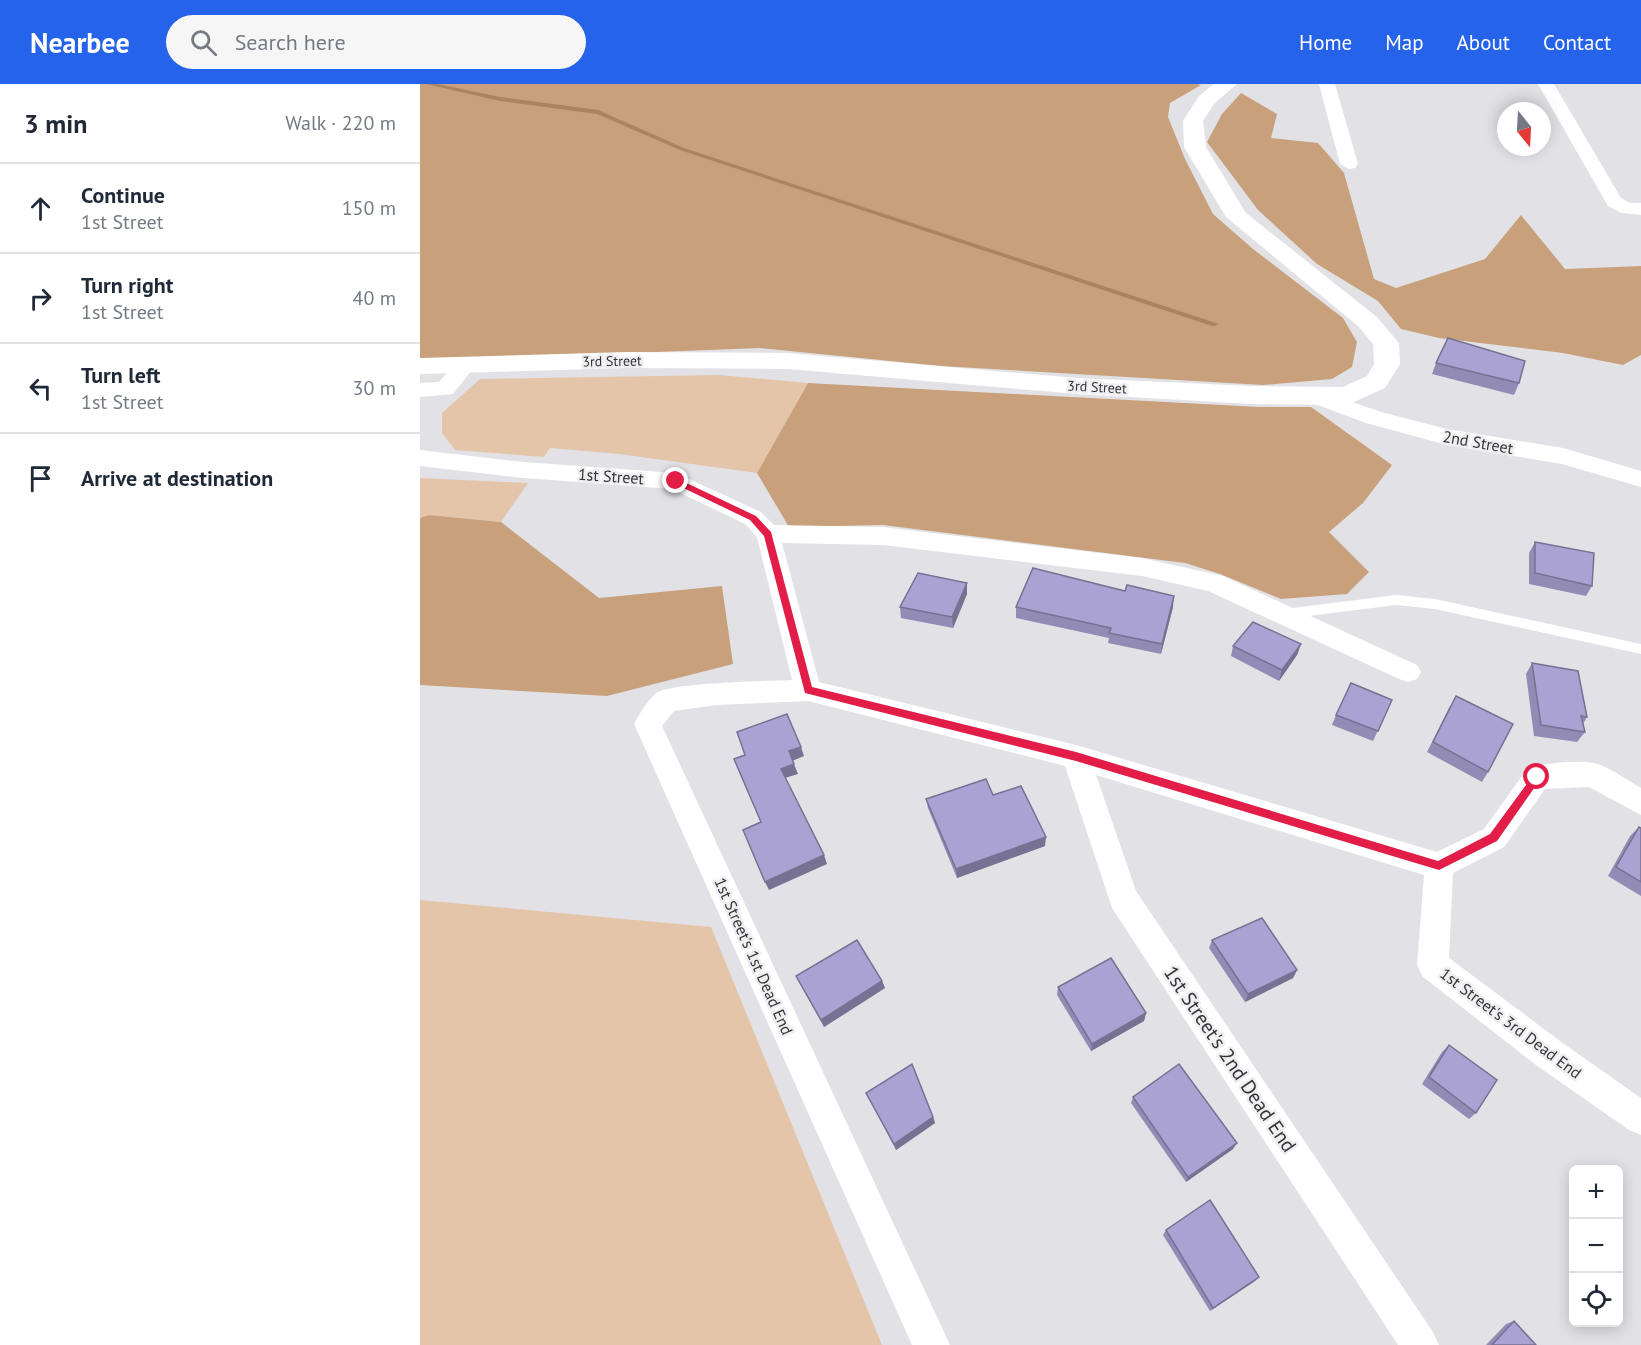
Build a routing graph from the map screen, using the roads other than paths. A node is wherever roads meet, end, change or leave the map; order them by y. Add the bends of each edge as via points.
1 (1227, 84) edge
2 (1327, 84) edge
3 (1546, 84) edge
4 (1349, 164) dead end
5 (1641, 209) edge
6 (465, 365) junction
7 (420, 366) edge
8 (420, 390) edge
9 (1318, 397) junction
10 (420, 458) edge
11 (1641, 479) edge
12 (768, 534) junction
13 (1280, 615) junction
14 (1641, 649) edge
15 (1408, 672) dead end
16 (808, 690) junction
17 (1076, 756) junction
18 (1641, 803) edge
19 (1439, 866) junction
20 (1641, 1118) edge
21 (931, 1345) edge
22 (1420, 1345) edge

1 - 9 street, 3rd Street via 1206,100 1193,121 1196,147 1237,217 1368,322 1386,343 1386,364 1376,382 1347,396
2 - 4 street
3 - 5 street via 1614,202 1627,209
6 - 7 street, 3rd Street
6 - 8 street via 445,389
6 - 9 street, 3rd Street via 788,361 1077,386
9 - 11 street, 2nd Street via 1374,418 1447,437 1563,456
10 - 12 street, 1st Street via 676,481 753,518
12 - 13 street via 884,536 1142,567 1214,583
12 - 16 street
13 - 14 lane via 1396,600 1435,604
13 - 15 street
16 - 17 street
16 - 21 street, 1st Street's 1st Dead End via 717,694 666,701 648,724
17 - 19 street
17 - 22 street, 1st Street's 2nd Dead End via 1123,898
18 - 19 street via 1593,775 1537,777 1494,837
19 - 20 street, 1st Street's 3rd Dead End via 1433,965

